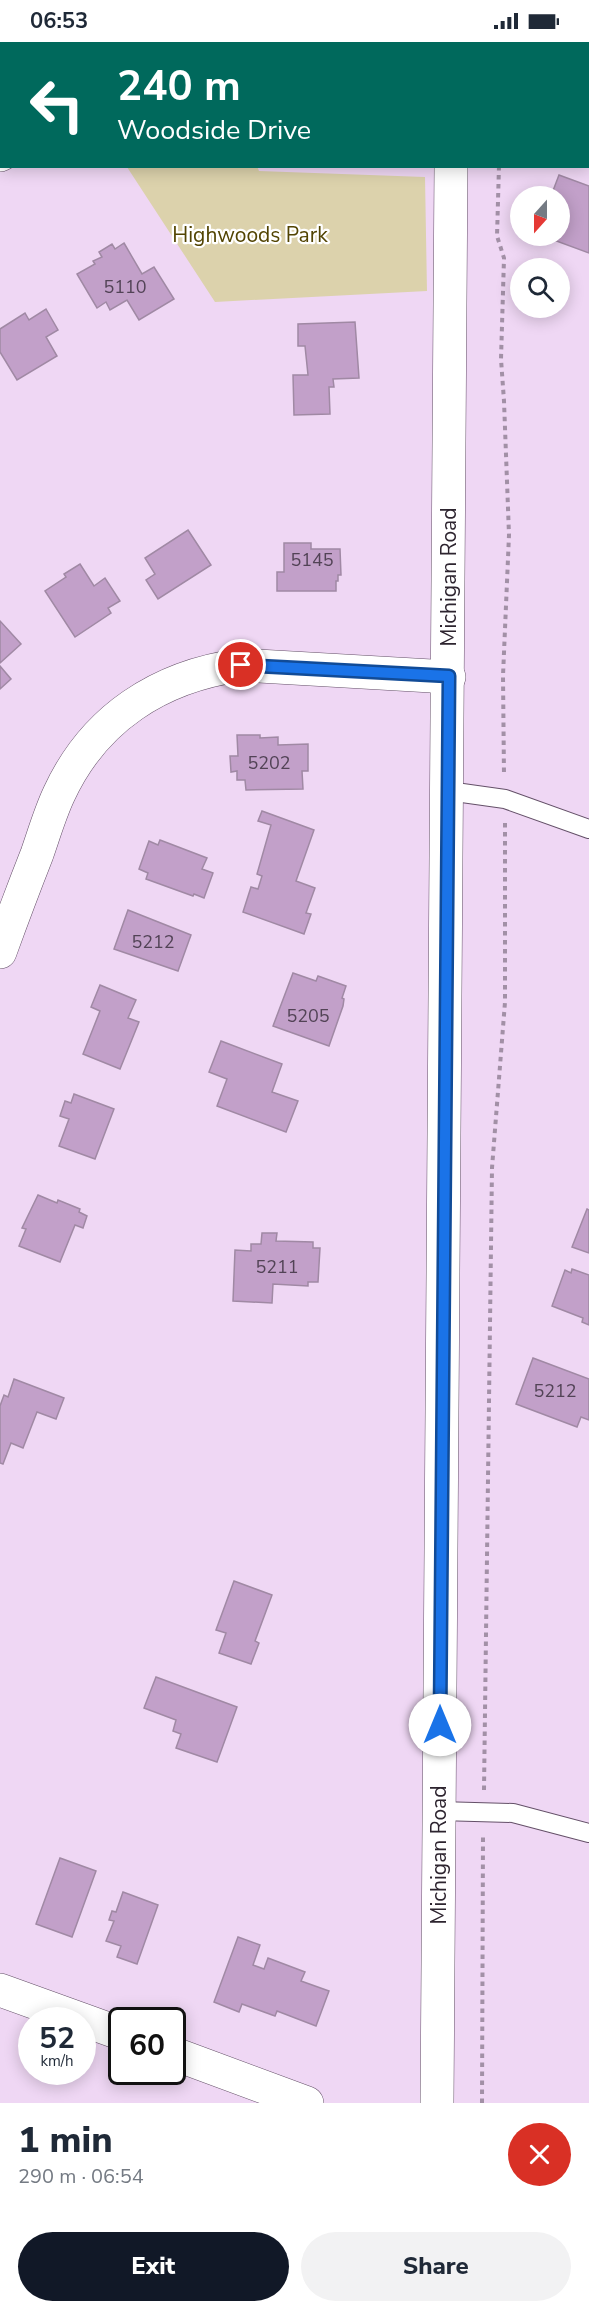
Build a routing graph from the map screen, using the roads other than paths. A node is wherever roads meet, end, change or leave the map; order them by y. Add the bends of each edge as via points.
1 (451, 168) edge
2 (449, 676) junction
3 (448, 791) junction
4 (589, 829) edge
5 (0, 952) edge
6 (439, 1811) junction
7 (589, 1833) edge
8 (0, 1989) edge
9 (108, 2029) edge
10 (186, 2058) edge
11 (307, 2103) edge
12 (437, 2103) edge

1 - 2 main road, Michigan Road
2 - 3 main road, Michigan Road
2 - 5 main road via 241,665 194,675 138,700 96,737 68,778 53,808
3 - 4 lane via 505,799
3 - 6 main road, Michigan Road
6 - 7 lane via 513,1813
6 - 12 main road, Michigan Road
8 - 9 main road
10 - 11 main road

